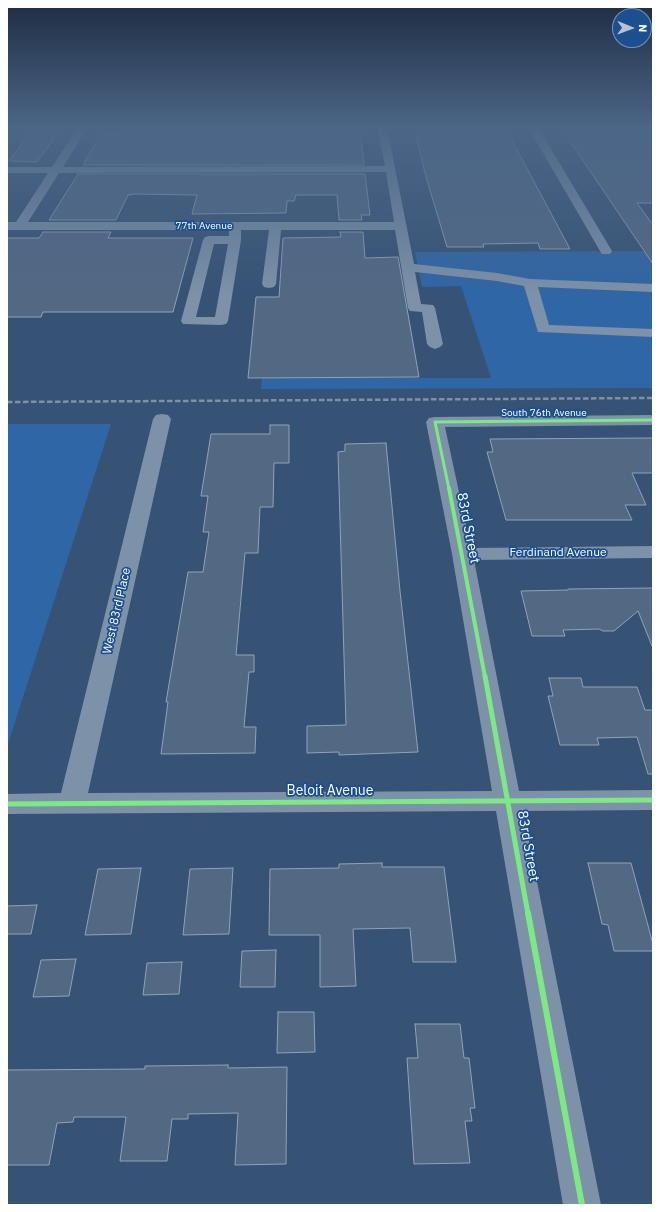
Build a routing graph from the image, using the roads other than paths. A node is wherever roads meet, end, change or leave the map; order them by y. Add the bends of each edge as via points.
1 (47, 184) edge
2 (394, 184) edge
3 (567, 184) edge
4 (236, 225) junction
5 (7, 226) edge
6 (20, 226) junction
7 (275, 226) junction
8 (401, 226) junction
9 (235, 240) junction
10 (606, 250) dead end
11 (408, 267) junction
12 (530, 283) junction
13 (269, 284) dead end
14 (653, 288) edge
15 (653, 333) edge
16 (434, 344) dead end
17 (162, 419) dead end
18 (653, 420) edge
19 (435, 422) joint
20 (653, 552) edge
21 (462, 554) junction
22 (653, 800) edge
23 (508, 801) junction
24 (72, 803) junction
25 (7, 804) edge
26 (582, 1205) edge

1 - 6 street
2 - 8 street
3 - 10 street
4 - 6 street, 77th Avenue
4 - 7 street, 77th Avenue
4 - 9 street
5 - 6 street, 77th Avenue
7 - 8 street, 77th Avenue
7 - 13 street
8 - 11 street
9 - 9 street via 221,321 188,321 208,240
11 - 12 street
11 - 16 street via 415,308 428,308
12 - 14 street
12 - 15 street via 543,329
17 - 24 street, West 83rd Place
18 - 19 street, South 76th Avenue
19 - 21 street, 83rd Street
20 - 21 street, Ferdinand Avenue
21 - 23 street, 83rd Street
22 - 23 street, Beloit Avenue
23 - 24 street, Beloit Avenue
23 - 26 street, 83rd Street
24 - 25 street, Beloit Avenue

